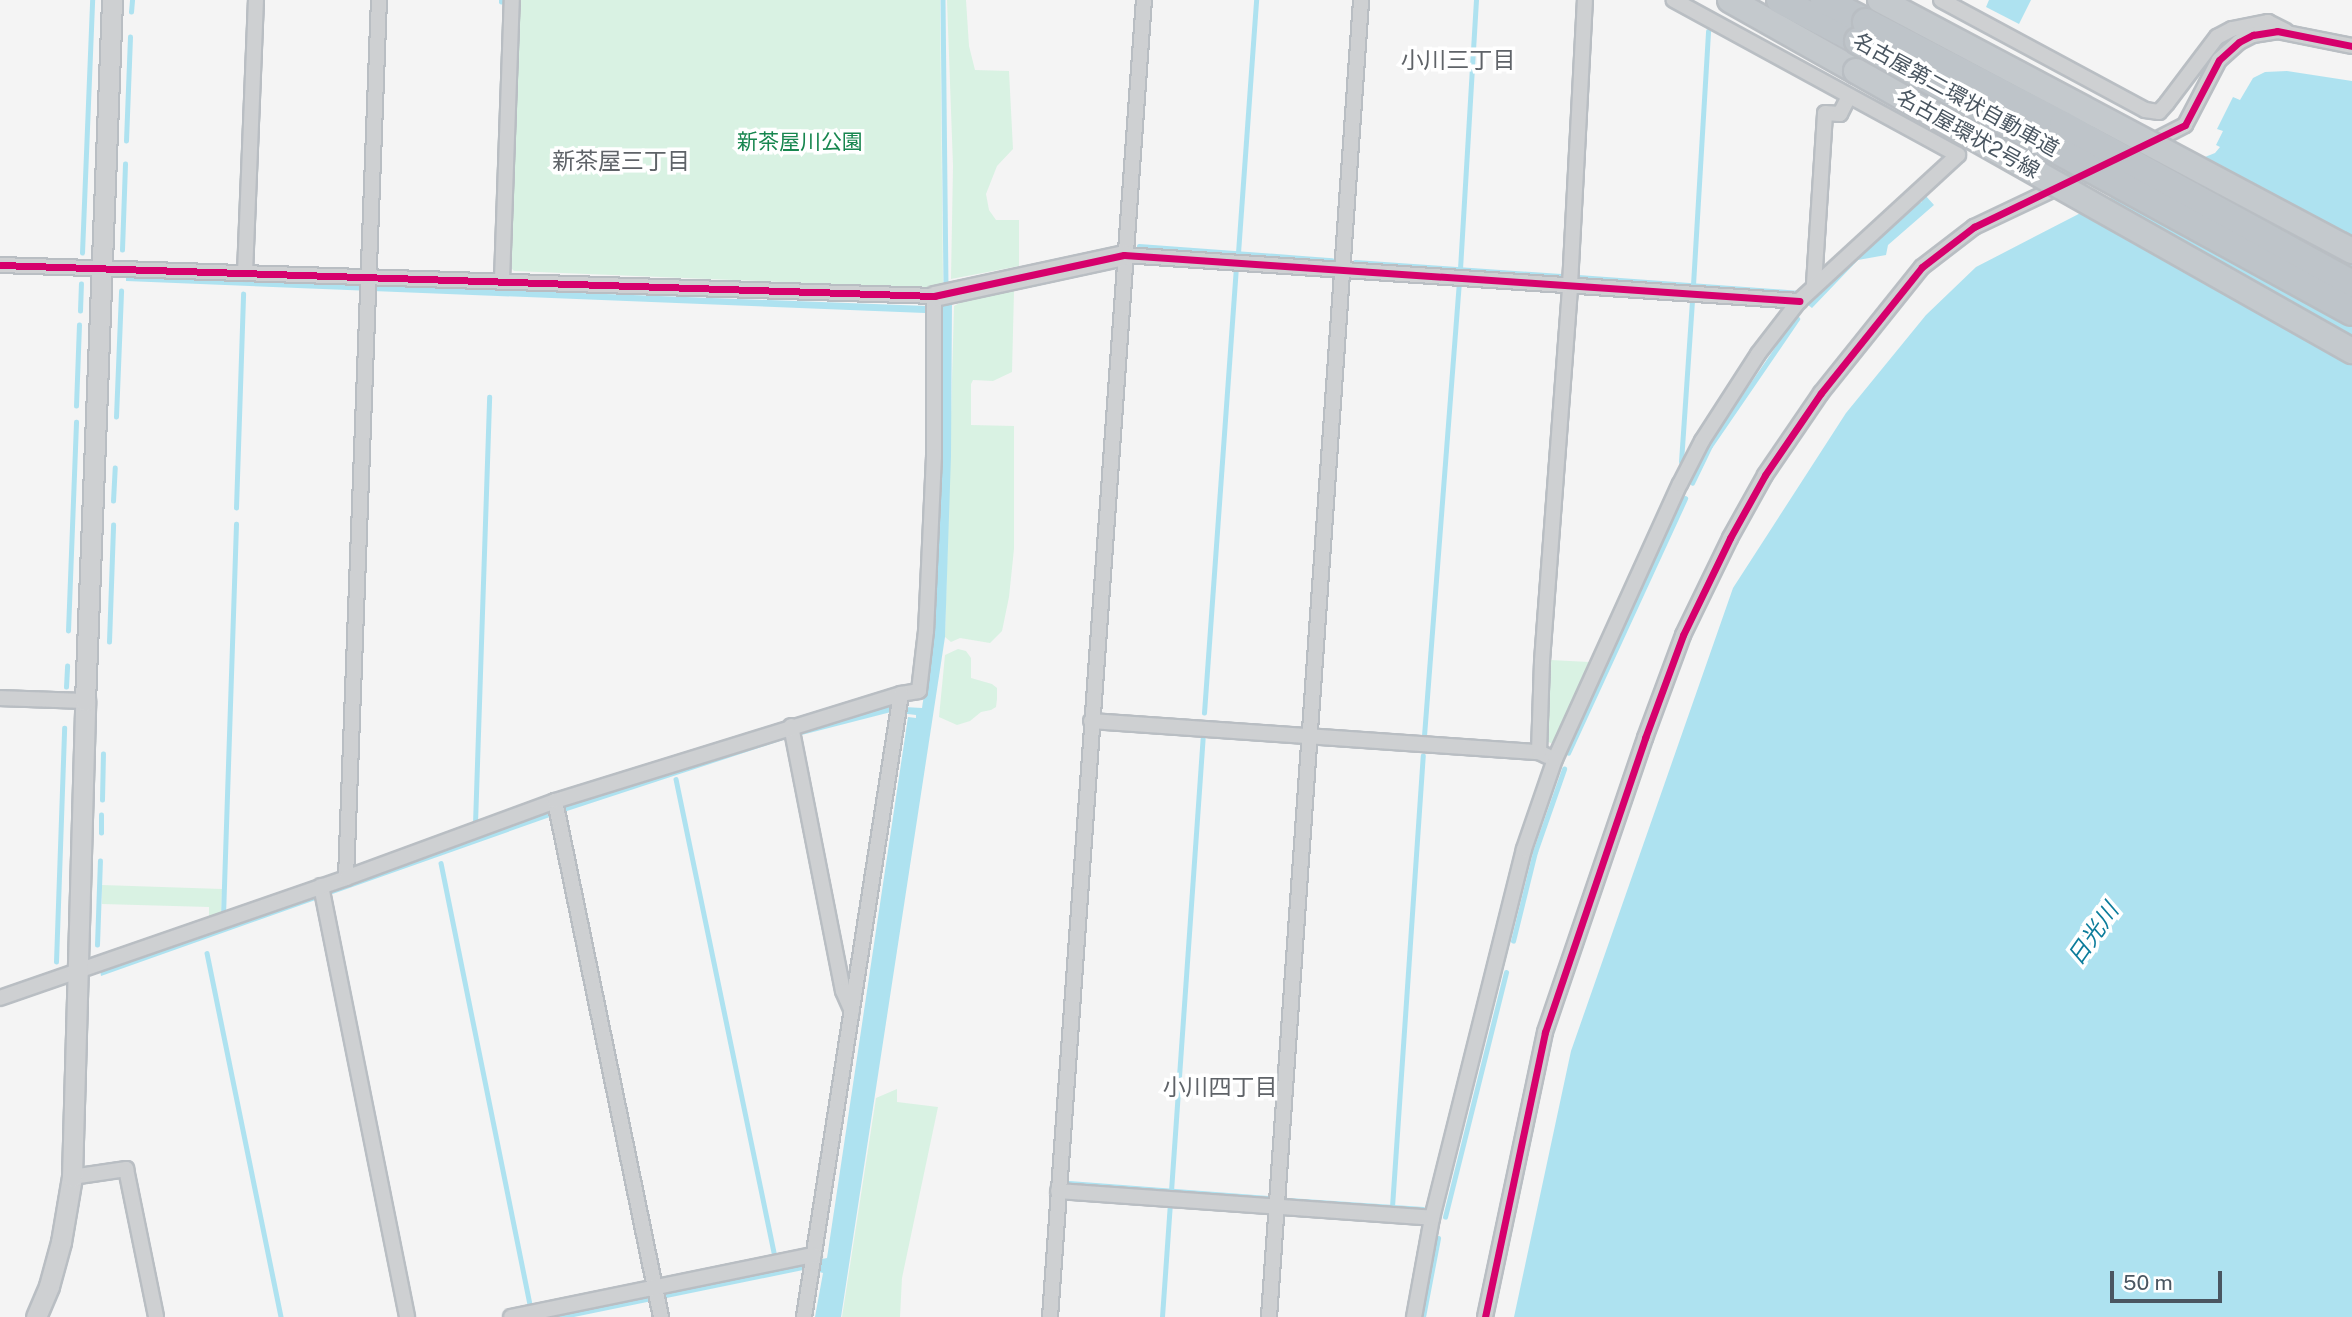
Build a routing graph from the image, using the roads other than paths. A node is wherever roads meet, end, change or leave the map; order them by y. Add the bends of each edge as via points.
1 (112, 0) edge
2 (256, 0) edge
3 (379, 0) edge
4 (512, 0) edge
5 (1144, 0) edge
6 (1361, 0) edge
7 (1585, 0) edge
8 (1674, 0) edge
9 (1730, 0) edge
10 (1780, 0) edge
11 (1824, 0) edge
12 (1880, 0) edge
13 (1941, 0) edge
14 (2292, 34) junction
15 (2352, 46) edge
16 (1849, 96) junction
17 (2352, 251) edge
18 (1124, 254) junction
19 (0, 265) edge
20 (103, 268) junction
21 (1343, 268) junction
22 (245, 273) junction
23 (502, 280) junction
24 (368, 284) junction
25 (1814, 284) junction
26 (2352, 284) edge
27 (1570, 285) junction
28 (1799, 301) junction
29 (934, 304) junction
30 (2352, 312) edge
31 (2352, 351) edge
32 (0, 698) edge
33 (85, 701) junction
34 (899, 703) junction
35 (1091, 721) junction
36 (792, 733) junction
37 (1310, 736) junction
38 (1539, 752) junction
39 (1555, 759) junction
40 (555, 801) junction
41 (346, 878) junction
42 (322, 894) junction
43 (77, 970) junction
44 (0, 998) edge
45 (852, 1012) junction
46 (72, 1177) junction
47 (1058, 1191) junction
48 (1276, 1206) junction
49 (1433, 1218) junction
50 (814, 1255) junction
51 (655, 1287) junction
52 (660, 1311) edge
53 (36, 1317) edge
54 (156, 1317) edge
55 (407, 1317) edge
56 (511, 1317) edge
57 (804, 1317) edge
58 (1049, 1317) edge
59 (1269, 1317) edge
60 (1414, 1317) edge
61 (1485, 1317) edge

1 - 20 street
2 - 22 street
3 - 24 street
4 - 23 street
5 - 18 street
6 - 21 street
7 - 27 street
8 - 16 street
9 - 31 highway, 名古屋環状2号線, bridge
10 - 30 highway, 名古屋第二環状自動車道, bridge
11 - 26 highway, 名古屋第二環状自動車道, bridge
12 - 17 highway, bridge
13 - 14 street via 2145,110 2159,112 2203,51 2224,33 2268,22
14 - 15 street
14 - 61 street via 2253,34 2239,41 2219,60 2185,125 1973,227 1922,267 1821,393 1765,475 1683,635 1545,1032
16 - 25 street via 1840,114 1825,113
16 - 25 street via 1958,155
18 - 21 street
18 - 29 street via 955,292
18 - 35 street
19 - 20 street
20 - 22 street
20 - 33 street
21 - 27 street
21 - 37 street
22 - 24 street
23 - 24 street
23 - 29 street
24 - 41 street
25 - 28 street
27 - 28 street
27 - 38 street
28 - 39 street via 1758,354 1702,441
29 - 34 street via 934,456 926,631 919,691
32 - 33 street
33 - 43 street
34 - 36 street
34 - 45 street
35 - 37 street
35 - 47 street
36 - 40 street
36 - 45 street via 843,991
37 - 38 street
37 - 48 street
38 - 39 street
39 - 49 street via 1524,849
40 - 41 street
40 - 51 street
41 - 42 street
42 - 43 street
42 - 55 street
43 - 44 street
43 - 46 street
45 - 50 street
46 - 53 street via 61,1241
46 - 54 street via 126,1168
47 - 48 street
47 - 58 street
48 - 49 street
48 - 59 street
49 - 60 street
50 - 51 street
50 - 57 street
51 - 52 street
51 - 56 street

